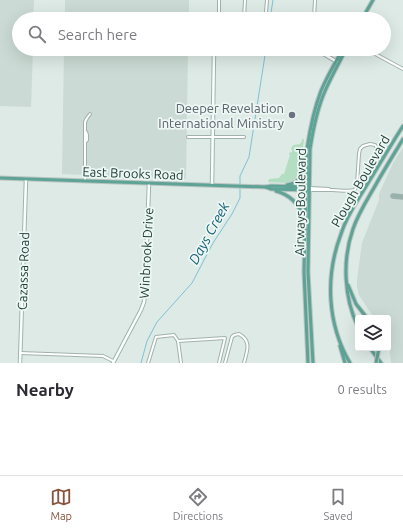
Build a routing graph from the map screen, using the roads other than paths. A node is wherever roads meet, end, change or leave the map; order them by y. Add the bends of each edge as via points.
1 (218, 0) edge
2 (245, 0) edge
3 (267, 0) edge
4 (314, 0) edge
5 (373, 0) edge
6 (219, 12) edge
7 (244, 12) edge
8 (266, 12) edge
9 (314, 12) edge
10 (366, 12) edge
11 (214, 56) edge
12 (327, 56) edge
13 (340, 56) edge
14 (341, 56) edge
15 (379, 56) edge
16 (337, 62) junction
17 (403, 64) edge
18 (402, 68) edge
19 (90, 114) dead end
20 (403, 126) edge
21 (188, 137) dead end
22 (244, 137) dead end
23 (213, 138) junction
24 (403, 138) edge
25 (378, 149) dead end
26 (308, 154) junction
27 (306, 167) junction
28 (0, 178) edge
29 (26, 179) junction
30 (85, 181) junction
31 (150, 183) junction
32 (212, 186) junction
33 (283, 186) junction
34 (266, 187) junction
35 (271, 189) junction
36 (307, 189) junction
37 (305, 221) junction
38 (347, 281) junction
39 (365, 315) edge
40 (355, 320) edge
41 (338, 339) junction
42 (178, 342) junction
43 (372, 351) edge
44 (378, 351) edge
45 (20, 353) junction
46 (113, 362) edge
47 (20, 363) edge
48 (148, 363) edge
49 (181, 363) edge
50 (219, 363) edge
51 (225, 363) edge
52 (244, 363) edge
53 (308, 363) edge
54 (312, 363) edge
55 (345, 363) edge
56 (350, 363) edge
57 (376, 363) edge
58 (381, 363) edge

1 - 6 street
2 - 7 street
3 - 8 street
4 - 9 street
5 - 10 main road
11 - 23 street
12 - 16 street
13 - 16 main road, Airways Boulevard
14 - 16 main road, Airways Boulevard
15 - 18 street
16 - 26 main road, Airways Boulevard via 321,91 314,112
17 - 18 street
19 - 30 street via 86,120 84,137
20 - 41 main road, Plough Boulevard via 350,214 333,259 331,299
21 - 23 street
22 - 23 street
23 - 32 street
24 - 38 main road, Plough Boulevard via 361,209 352,230 346,264
25 - 36 street, East Brooks Road via 368,144 360,149 355,190
26 - 27 main road, Airways Boulevard
26 - 36 main road, Airways Boulevard
27 - 33 main road via 298,181
27 - 36 main road, Airways Boulevard
28 - 29 main road, East Brooks Road
29 - 30 main road, East Brooks Road
29 - 45 street, Cazassa Road
30 - 31 main road, East Brooks Road
31 - 32 main road, East Brooks Road
31 - 46 street, Winbrook Drive via 144,302
32 - 34 main road, East Brooks Road
33 - 34 main road, East Brooks Road
33 - 36 main road, East Brooks Road
34 - 35 main road, East Brooks Road
35 - 36 main road, East Brooks Road
35 - 37 main road via 292,199 300,208
36 - 37 main road, Airways Boulevard
36 - 54 main road, Airways Boulevard
37 - 53 main road, Airways Boulevard via 304,272
38 - 39 main road via 356,304
38 - 40 main road, Plough Boulevard via 350,307
41 - 55 main road
41 - 56 main road, Plough Boulevard
42 - 48 street via 174,335 156,337
42 - 49 street
42 - 50 street via 225,338
43 - 58 main road
44 - 57 main road, bridge
45 - 46 street via 103,356
45 - 47 street, Cazassa Road
51 - 52 street via 232,337 240,334 248,342

